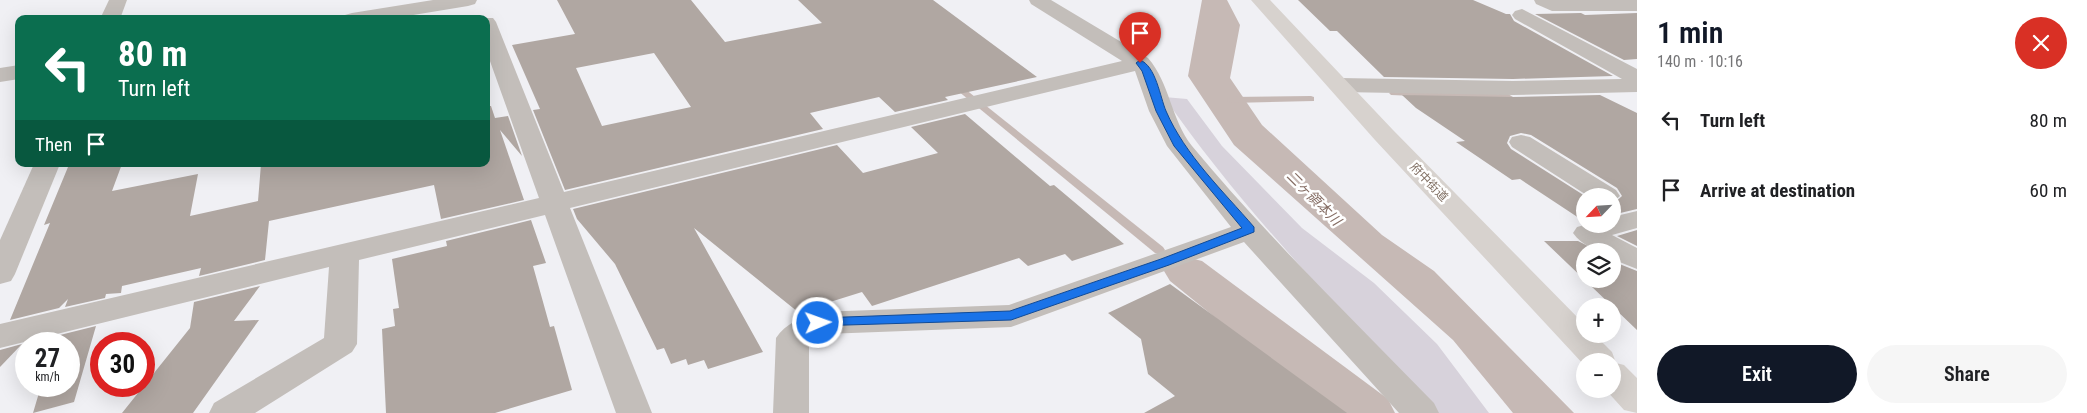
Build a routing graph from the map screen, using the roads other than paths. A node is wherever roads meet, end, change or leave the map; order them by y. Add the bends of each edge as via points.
1 (118, 0) edge
2 (468, 0) edge
3 (478, 0) edge
4 (1038, 0) edge
5 (1260, 0) edge
6 (1543, 0) edge
7 (1637, 5) edge
8 (1522, 14) dead end
9 (112, 15) edge
10 (376, 15) edge
11 (484, 15) edge
12 (490, 31) edge
13 (1140, 63) junction
14 (15, 73) edge
15 (0, 75) edge
16 (1637, 78) edge
17 (1340, 85) junction
18 (1637, 85) edge
19 (1602, 87) junction
20 (1637, 104) edge
21 (1521, 142) dead end
22 (46, 167) edge
23 (1593, 188) edge
24 (555, 202) junction
25 (1621, 206) edge
26 (1637, 218) edge
27 (1249, 230) junction
28 (345, 253) junction
29 (1637, 260) edge
30 (0, 274) edge
31 (0, 336) edge
32 (1592, 353) edge
33 (1621, 383) edge
34 (1637, 400) edge
35 (227, 413) edge
36 (634, 413) edge
37 (791, 413) edge
38 (1421, 413) edge

1 - 9 street
2 - 10 street
3 - 11 street
4 - 13 street
5 - 17 main road, 府中街道
6 - 7 street via 1552,5
8 - 16 street
12 - 24 street
13 - 24 street
13 - 27 street via 1147,71 1161,111 1180,146
14 - 15 street
17 - 19 street
17 - 32 main road, 府中街道
18 - 19 street
19 - 20 street
21 - 23 street
22 - 30 street
24 - 28 street
24 - 36 street
25 - 26 street
26 - 29 street via 1587,233
27 - 37 street via 1011,316 818,323 793,338
27 - 38 street
28 - 31 street
28 - 35 street via 340,344
33 - 34 main road

